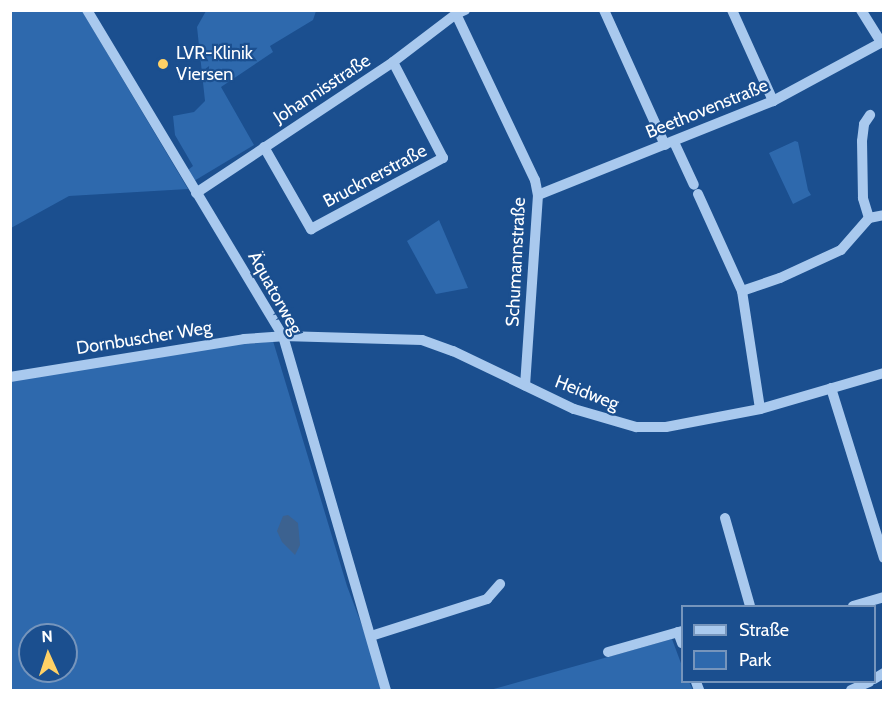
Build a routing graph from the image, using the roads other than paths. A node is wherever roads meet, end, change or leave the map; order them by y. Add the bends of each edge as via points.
1 (87, 10) edge
2 (604, 10) edge
3 (732, 10) edge
4 (861, 10) edge
5 (461, 12) edge
6 (882, 41) edge
7 (393, 62) junction
8 (773, 101) junction
9 (870, 115) dead end
10 (670, 144) junction
11 (264, 147) junction
12 (196, 193) junction
13 (538, 195) junction
14 (884, 215) edge
15 (869, 218) junction
16 (742, 291) junction
17 (283, 336) junction
18 (884, 373) edge
19 (10, 377) edge
20 (525, 386) junction
21 (831, 388) junction
22 (760, 409) junction
23 (725, 518) dead end
24 (884, 558) edge
25 (500, 584) dead end
26 (884, 597) edge
27 (750, 605) edge
28 (856, 605) edge
29 (680, 631) edge
30 (371, 636) junction
31 (608, 652) dead end
32 (386, 690) edge

1 - 12 street, Äquatorweg
2 - 10 street
3 - 8 street
4 - 6 street
5 - 7 street, Johannisstraße
5 - 13 street, Schumannstraße via 535,180
6 - 8 street, Beethovenstraße
7 - 11 street, Johannisstraße
7 - 11 street, Brucknerstraße via 443,158 311,229
8 - 10 street, Beethovenstraße
9 - 15 street via 864,123 862,141 863,198
10 - 13 street, Beethovenstraße
10 - 16 street via 696,190
11 - 12 street, Johannisstraße
12 - 17 street, Äquatorweg
13 - 20 street, Schumannstraße
14 - 15 street
15 - 16 street via 841,249
16 - 22 street
17 - 19 street, Dornbuscher Weg
17 - 20 street, Heidweg via 422,340
17 - 30 street, Äquatorweg
18 - 21 street, Heidweg
20 - 22 street, Heidweg via 574,409 636,428 666,427
21 - 22 street, Heidweg
21 - 24 street
23 - 27 street
25 - 30 street via 487,599
26 - 28 street
29 - 31 street
30 - 32 street, Äquatorweg

